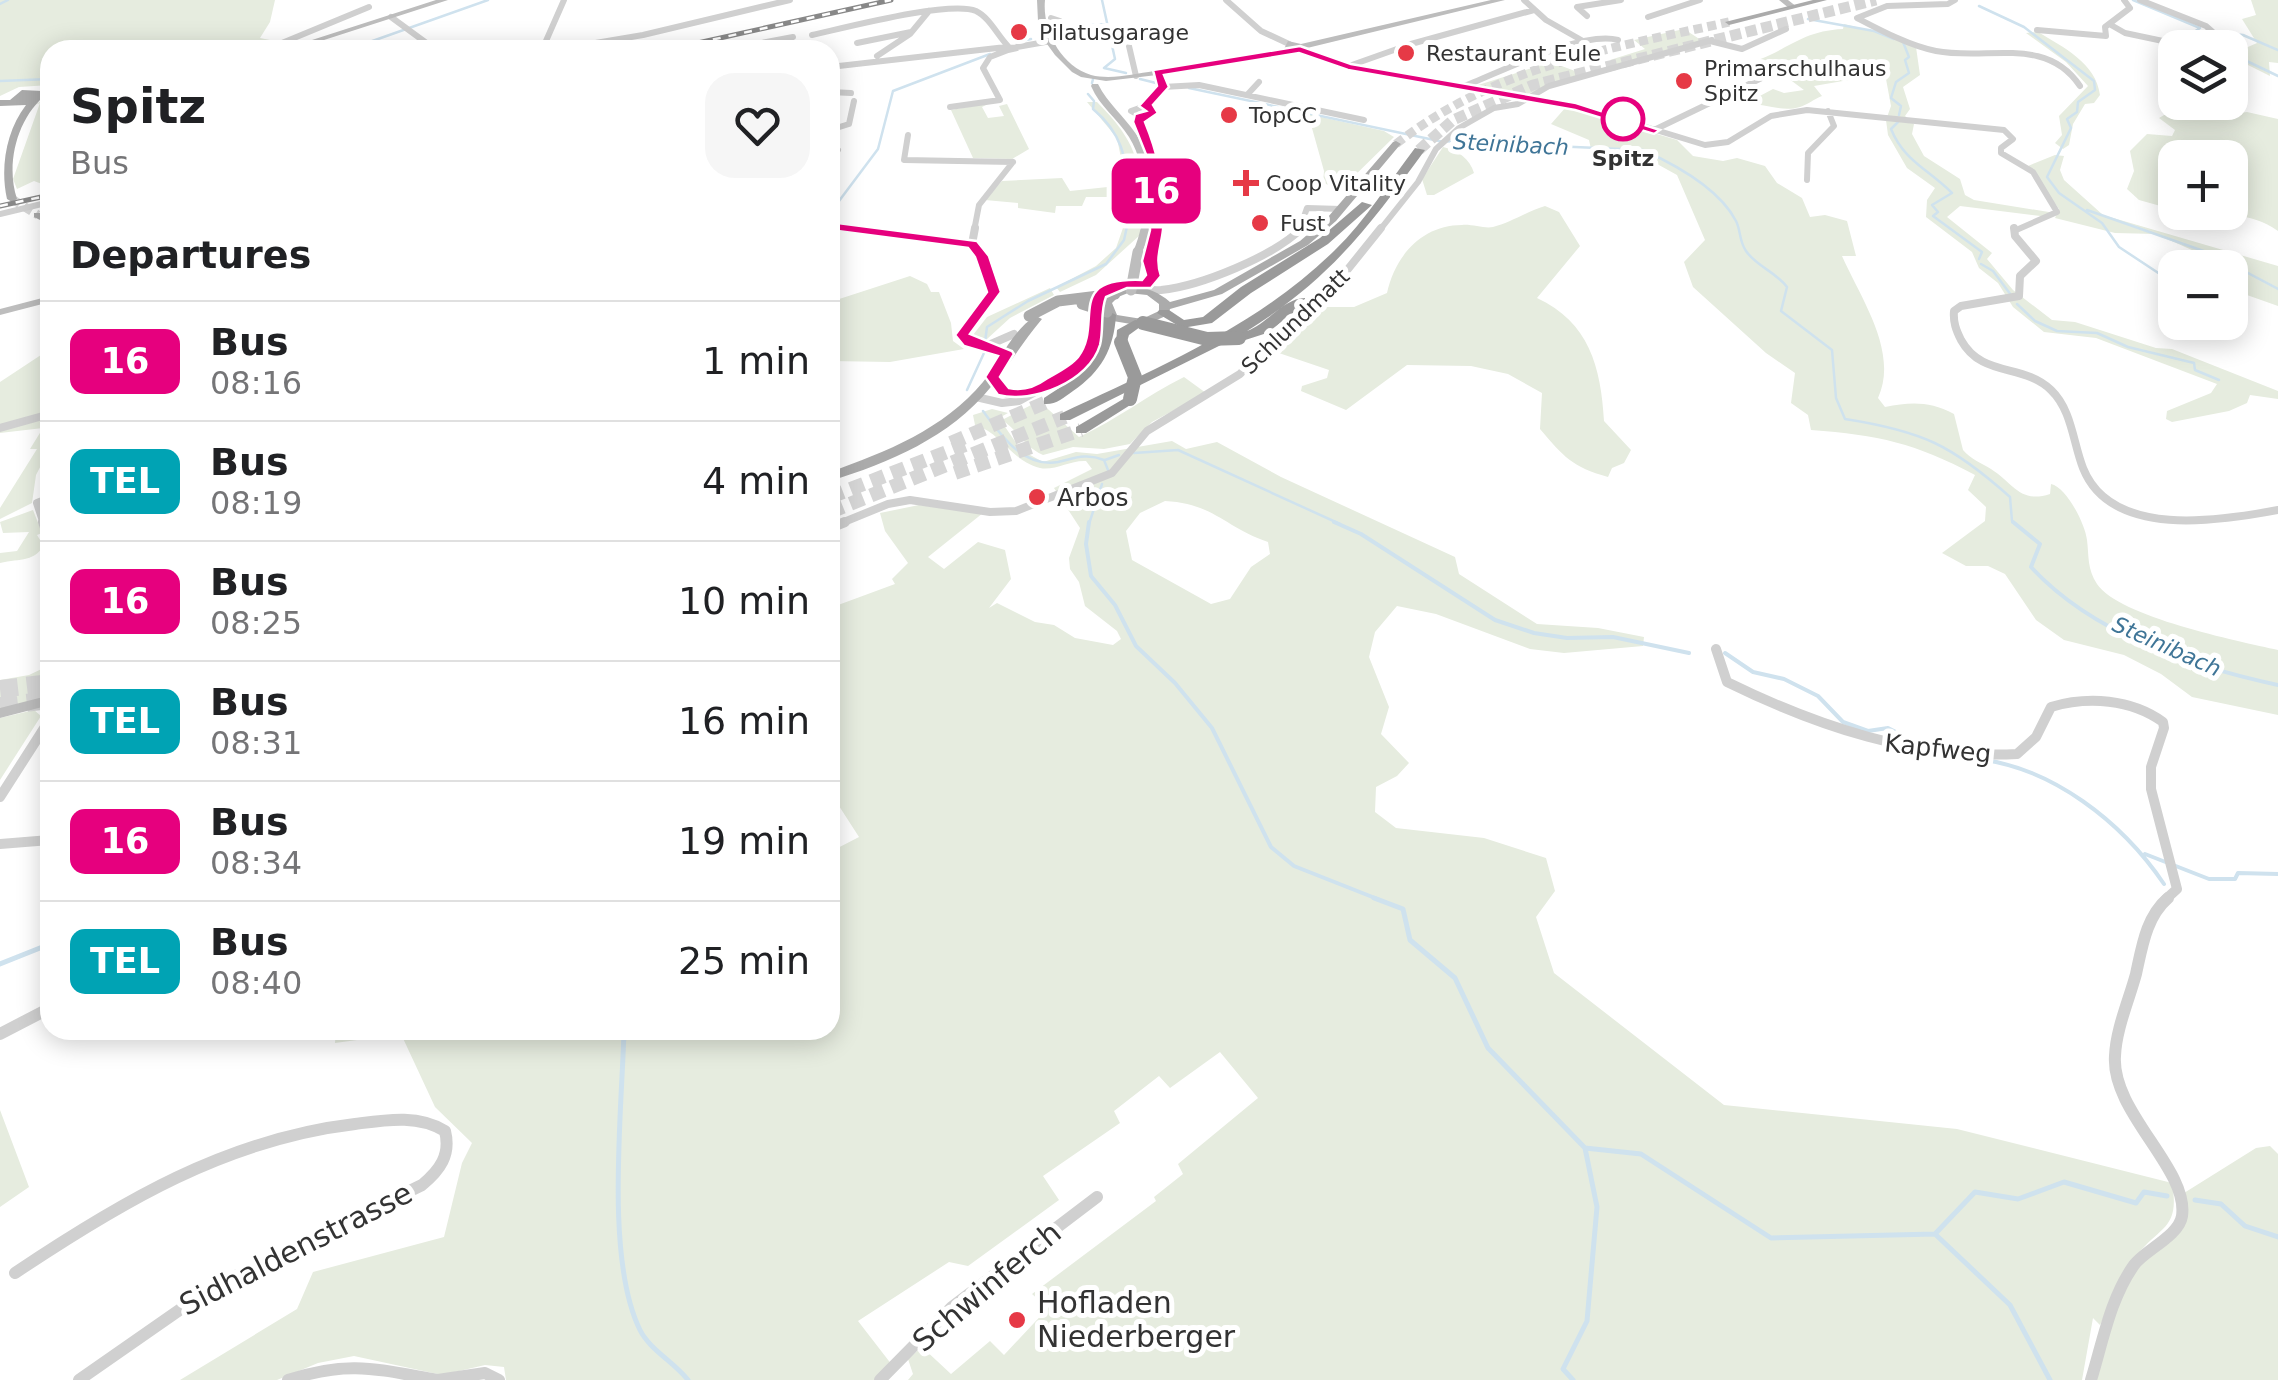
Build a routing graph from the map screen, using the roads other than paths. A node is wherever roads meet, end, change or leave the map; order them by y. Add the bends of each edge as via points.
1 (444, 0) edge
2 (564, 0) edge
3 (790, 0) edge
4 (1042, 0) edge
5 (1226, 0) edge
6 (1501, 0) edge
7 (1524, 0) edge
8 (1620, 0) edge
9 (1700, 0) edge
10 (1783, 0) edge
11 (1824, 0) edge
12 (1954, 0) edge
13 (2124, 0) edge
14 (2140, 0) edge
15 (369, 7) dead end
16 (1793, 7) junction
17 (929, 10) junction
18 (1534, 10) junction
19 (1587, 16) dead end
20 (391, 17) junction
21 (1648, 17) dead end
22 (1051, 18) dead end
23 (1729, 22) tunnel mouth
24 (2110, 26) junction
25 (1065, 29) dead end
26 (1125, 29) dead end
27 (1786, 29) dead end
28 (2037, 30) dead end
29 (2210, 30) edge
30 (912, 32) junction
31 (812, 36) dead end
32 (793, 37) dead end
33 (289, 40) edge
34 (317, 40) edge
35 (423, 40) edge
36 (546, 40) edge
37 (613, 40) edge
38 (778, 40) edge
39 (1051, 40) junction
40 (1618, 40) dead end
41 (2158, 40) edge
42 (1583, 41) junction
43 (857, 42) dead end
44 (1288, 46) junction
45 (1010, 48) junction
46 (1300, 48) junction
47 (877, 56) dead end
48 (840, 66) edge
49 (1348, 67) junction
50 (1157, 72) junction
51 (1770, 74) dead end
52 (1136, 76) junction
53 (1094, 81) junction
54 (1258, 82) dead end
55 (2080, 86) dead end
56 (1163, 87) junction
57 (1462, 87) junction
58 (840, 94) edge
59 (1303, 94) dead end
60 (1247, 95) junction
61 (40, 97) edge
62 (1527, 98) junction
63 (40, 99) edge
64 (15, 101) junction
65 (0, 102) edge
66 (1292, 105) junction
67 (950, 107) dead end
68 (1828, 111) junction
69 (20, 118) junction
70 (1364, 120) dead end
71 (840, 127) edge
72 (1654, 130) junction
73 (908, 134) dead end
74 (1408, 148) junction
75 (1807, 180) dead end
76 (1151, 182) junction
77 (12, 199) dead end
78 (40, 204) edge
79 (1366, 205) junction
80 (1324, 207) junction
81 (1341, 209) junction
82 (0, 214) edge
83 (1332, 219) junction
84 (840, 227) edge
85 (1358, 233) junction
86 (972, 244) junction
87 (1154, 276) junction
88 (1168, 280) junction
89 (1234, 283) junction
90 (1150, 289) junction
91 (1130, 290) junction
92 (1115, 294) junction
93 (40, 302) edge
94 (1164, 310) junction
95 (0, 312) edge
96 (1108, 313) junction
97 (1032, 317) junction
98 (1139, 324) junction
99 (1014, 334) junction
100 (984, 347) junction
101 (1007, 354) junction
102 (992, 377) junction
103 (972, 401) junction
104 (1053, 404) junction
105 (40, 417) edge
106 (0, 428) edge
107 (1081, 430) tunnel mouth
108 (840, 473) edge
109 (2278, 510) edge
110 (840, 524) edge
111 (1716, 649) dead end
112 (40, 701) edge
113 (0, 713) edge
114 (40, 735) edge
115 (0, 797) edge
116 (40, 841) edge
117 (0, 844) edge
118 (40, 1013) edge
119 (0, 1034) edge
120 (1096, 1197) dead end
121 (14, 1273) dead end
122 (79, 1380) edge
123 (288, 1380) edge
124 (437, 1380) edge
125 (499, 1380) edge
126 (880, 1380) edge
127 (2092, 1380) edge

1 - 20 main road
2 - 36 street
3 - 37 street
4 - 39 main road via 1040,23
5 - 44 street
6 - 46 main road
7 - 18 street
8 - 19 street via 1577,7
9 - 21 street
10 - 16 main road
11 - 16 main road
12 - 55 street via 1888,6 1857,18 1934,50 2046,58
13 - 24 street via 2129,11
14 - 29 street
15 - 33 street
16 - 23 main road
17 - 30 street
17 - 31 street
17 - 45 street via 974,10
18 - 42 street
18 - 49 street
20 - 34 main road
20 - 35 street
22 - 25 street
24 - 28 street via 2103,37
24 - 41 street
26 - 52 street
27 - 62 street via 1766,34 1754,47 1734,51 1711,41 1564,81
30 - 43 street
30 - 47 street
32 - 38 street
39 - 45 street
39 - 53 main road
40 - 42 street
42 - 57 street
44 - 46 main road
44 - 50 main road
45 - 48 street
45 - 67 street via 983,68 1000,100
46 - 49 street
49 - 57 street
50 - 52 main road
50 - 56 street
51 - 72 street
52 - 53 main road
53 - 76 main road via 1102,103 1137,144
54 - 60 street
56 - 60 street via 1200,84
56 - 76 street via 1145,106 1132,109 1152,149
57 - 62 street
58 - 71 street via 852,97 849,124
59 - 66 street
60 - 66 street
61 - 64 main road
62 - 72 street
62 - 110 street, Schlundmatt via 1480,116 1444,141 1340,279 1240,374 1151,428 1112,473 1016,511 910,500
63 - 69 main road
64 - 65 main road
64 - 69 main road
66 - 70 street
68 - 72 street via 1782,112 1715,145
68 - 75 street via 1834,126 1808,153
68 - 109 street via 1988,125 2011,134 2001,153 2031,170 2057,212 2014,228 2036,261 2019,278 2019,296 1954,311 1968,355 2028,376 2056,394 2084,470 2101,492 2134,509 2190,522
69 - 77 main road via 1,176
73 - 86 street via 903,159 1013,162 979,205
74 - 79 highway
74 - 81 main road
74 - 85 highway
76 - 87 street
76 - 91 main road, bridge via 1146,235 1132,265
78 - 82 street
79 - 94 highway via 1212,318 1180,324
79 - 104 highway via 1330,249 1253,308 1187,346
80 - 81 street
80 - 83 street
80 - 88 street via 1304,210 1299,231 1234,270 1196,282
81 - 83 main road
83 - 89 main road
84 - 86 street
85 - 98 highway, bridge via 1324,282 1270,324 1239,338 1207,339
85 - 104 highway via 1317,274 1198,352
86 - 100 street via 994,292 962,335
87 - 88 street
87 - 90 street
88 - 90 street
89 - 90 main road via 1200,292
89 - 94 main road
90 - 91 main road
90 - 94 main road
90 - 104 street via 1125,284 1101,294 1092,345
91 - 92 main road, bridge
92 - 96 main road, bridge
92 - 97 main road, bridge via 1062,300
93 - 95 main road
94 - 98 main road, bridge
96 - 97 main road, bridge via 1069,304
96 - 98 main road
96 - 104 highway via 1103,354
97 - 99 main road
97 - 101 main road
98 - 107 highway, bridge via 1120,336 1135,377 1130,399
99 - 100 street
99 - 101 main road
100 - 101 street
101 - 102 main road
102 - 103 main road
102 - 104 street via 1010,394
103 - 104 street
103 - 108 main road via 907,446
105 - 106 street
111 - 127 street, Kapfweg via 1726,682 1859,737 1903,748 2014,756 2030,744 2054,705 2108,703 2160,719 2165,729 2150,772 2156,826 2177,889 2146,933 2114,1058 2126,1104 2175,1182 2182,1216 2124,1280
112 - 113 main road
114 - 115 street
116 - 117 street
118 - 119 street
120 - 126 street, Schwinferch via 952,1307
121 - 122 street, Sidhaldenstrasse via 142,1191 247,1146 357,1123 422,1122 444,1132 446,1155 422,1186 211,1288
123 - 124 street via 356,1365
124 - 125 street via 485,1374

